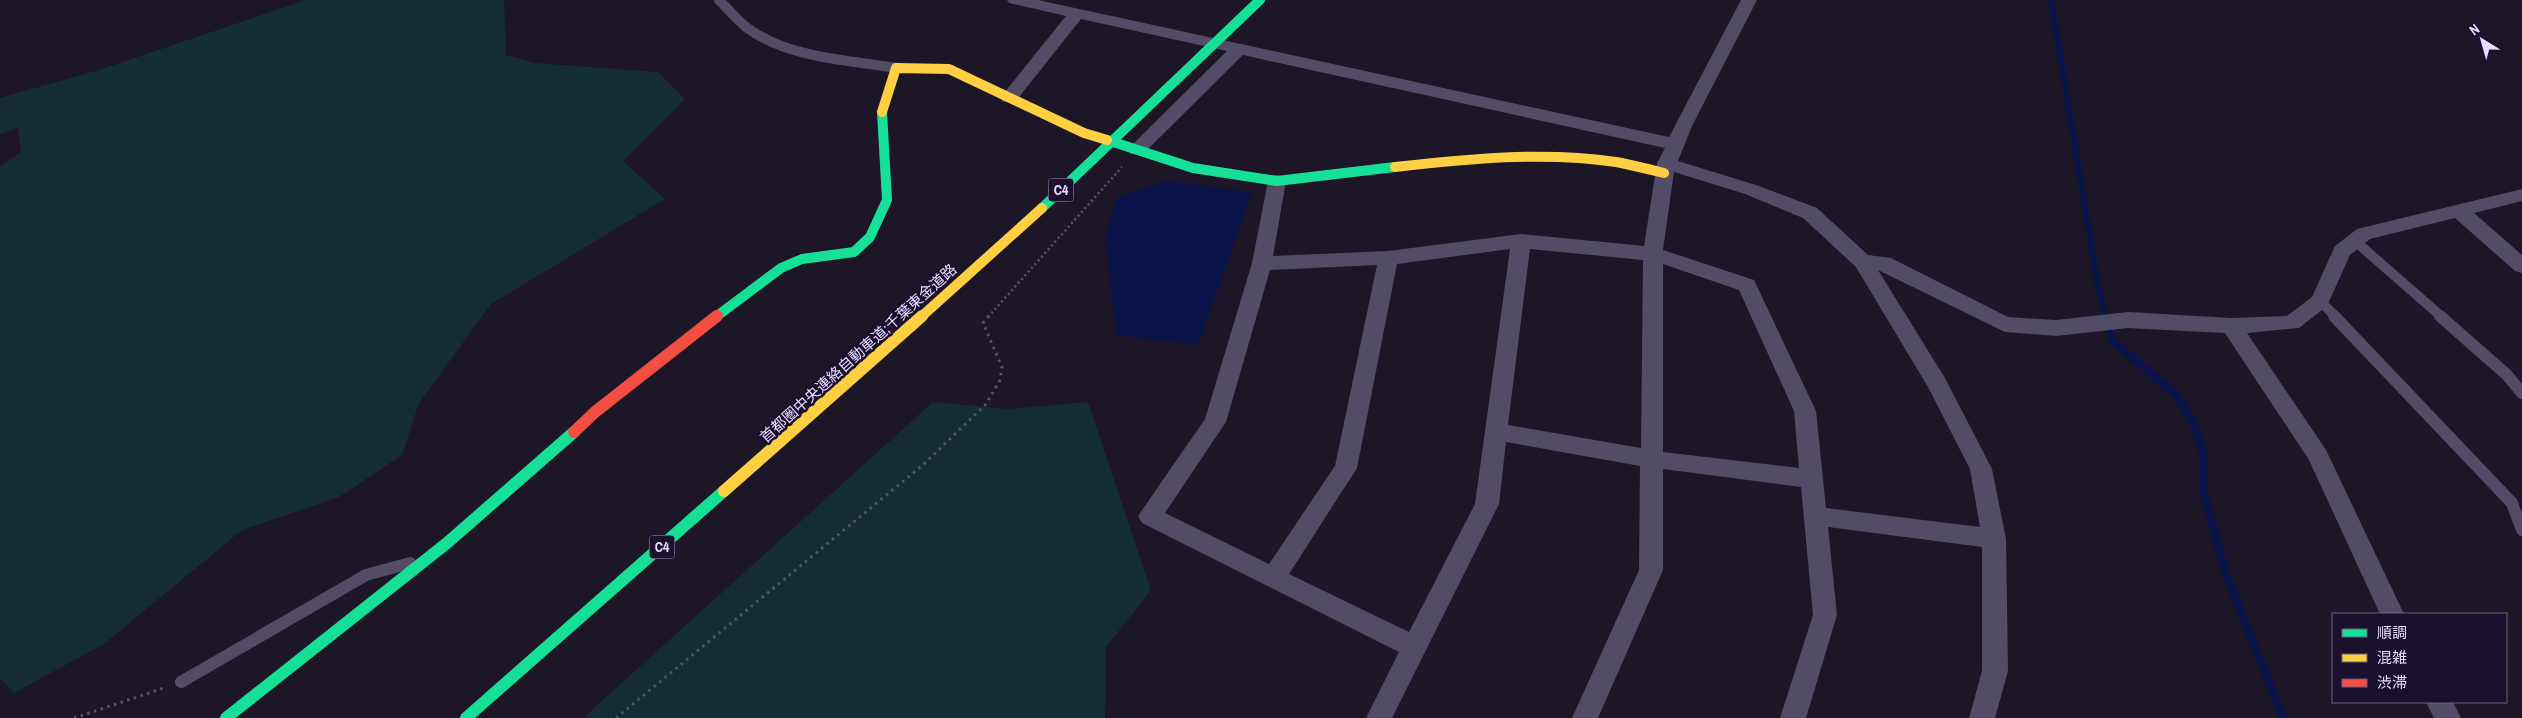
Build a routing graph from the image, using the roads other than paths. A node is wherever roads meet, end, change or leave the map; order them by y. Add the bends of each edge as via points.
1 (719, 0) edge
2 (1015, 0) edge
3 (1260, 0) edge
4 (1749, 0) edge
5 (1076, 14) junction
6 (1240, 48) junction
7 (896, 68) junction
8 (1009, 98) junction
9 (1675, 144) junction
10 (1137, 150) junction
11 (1665, 168) junction
12 (1277, 181) junction
13 (2522, 195) edge
14 (2460, 212) junction
15 (1521, 241) junction
16 (2355, 241) junction
17 (1653, 254) junction
18 (1388, 258) junction
19 (1863, 262) junction
20 (1262, 263) junction
21 (2522, 266) edge
22 (2320, 302) junction
23 (2231, 326) junction
24 (2522, 393) edge
25 (1496, 432) junction
26 (1652, 459) junction
27 (1812, 479) junction
28 (1816, 516) junction
29 (2522, 530) edge
30 (1994, 539) junction
31 (433, 556) junction
32 (1274, 577) junction
33 (2392, 613) edge
34 (1416, 648) junction
35 (181, 682) road end
36 (2440, 703) edge
37 (226, 718) edge
38 (466, 718) edge
39 (1380, 718) edge
40 (1585, 718) edge
41 (1793, 718) edge
42 (1982, 718) edge
43 (2448, 718) edge

1 - 7 lane via 748,29 787,47
2 - 5 street
3 - 38 main road, 首都圏中央連絡自動車道;千葉東金道路 / C4 via 1002,246
4 - 9 street
5 - 6 street
5 - 8 street
6 - 9 street
6 - 10 street
7 - 8 main road via 949,69
7 - 31 main road via 882,112 887,200 870,237 854,252 802,259 781,268 749,291 596,412
8 - 10 main road via 1084,133
9 - 11 street
10 - 12 main road via 1194,168
11 - 12 main road via 1559,158 1463,159
11 - 17 street
11 - 19 street via 1752,190 1810,213
12 - 20 street
13 - 14 street
14 - 16 street via 2364,234
14 - 21 street
15 - 17 street
15 - 18 street
15 - 25 street
16 - 22 street via 2342,251
16 - 24 lane via 2507,375
17 - 26 street
17 - 27 street via 1747,285 1805,411
18 - 20 street
18 - 32 street via 1346,468
19 - 23 street via 1884,263 2005,324 2056,328 2128,320
19 - 30 street via 1937,384 1981,468
20 - 32 street via 1215,422 1150,516
22 - 23 street via 2292,323
22 - 29 lane via 2512,503
23 - 33 street via 2318,456
25 - 26 street
25 - 34 street via 1487,504
26 - 27 street
26 - 40 street via 1651,570
27 - 28 street
28 - 30 street
28 - 41 street via 1825,615
30 - 42 street via 1996,671
31 - 35 lane via 366,575
31 - 37 main road
32 - 34 street
34 - 39 street
36 - 43 street

